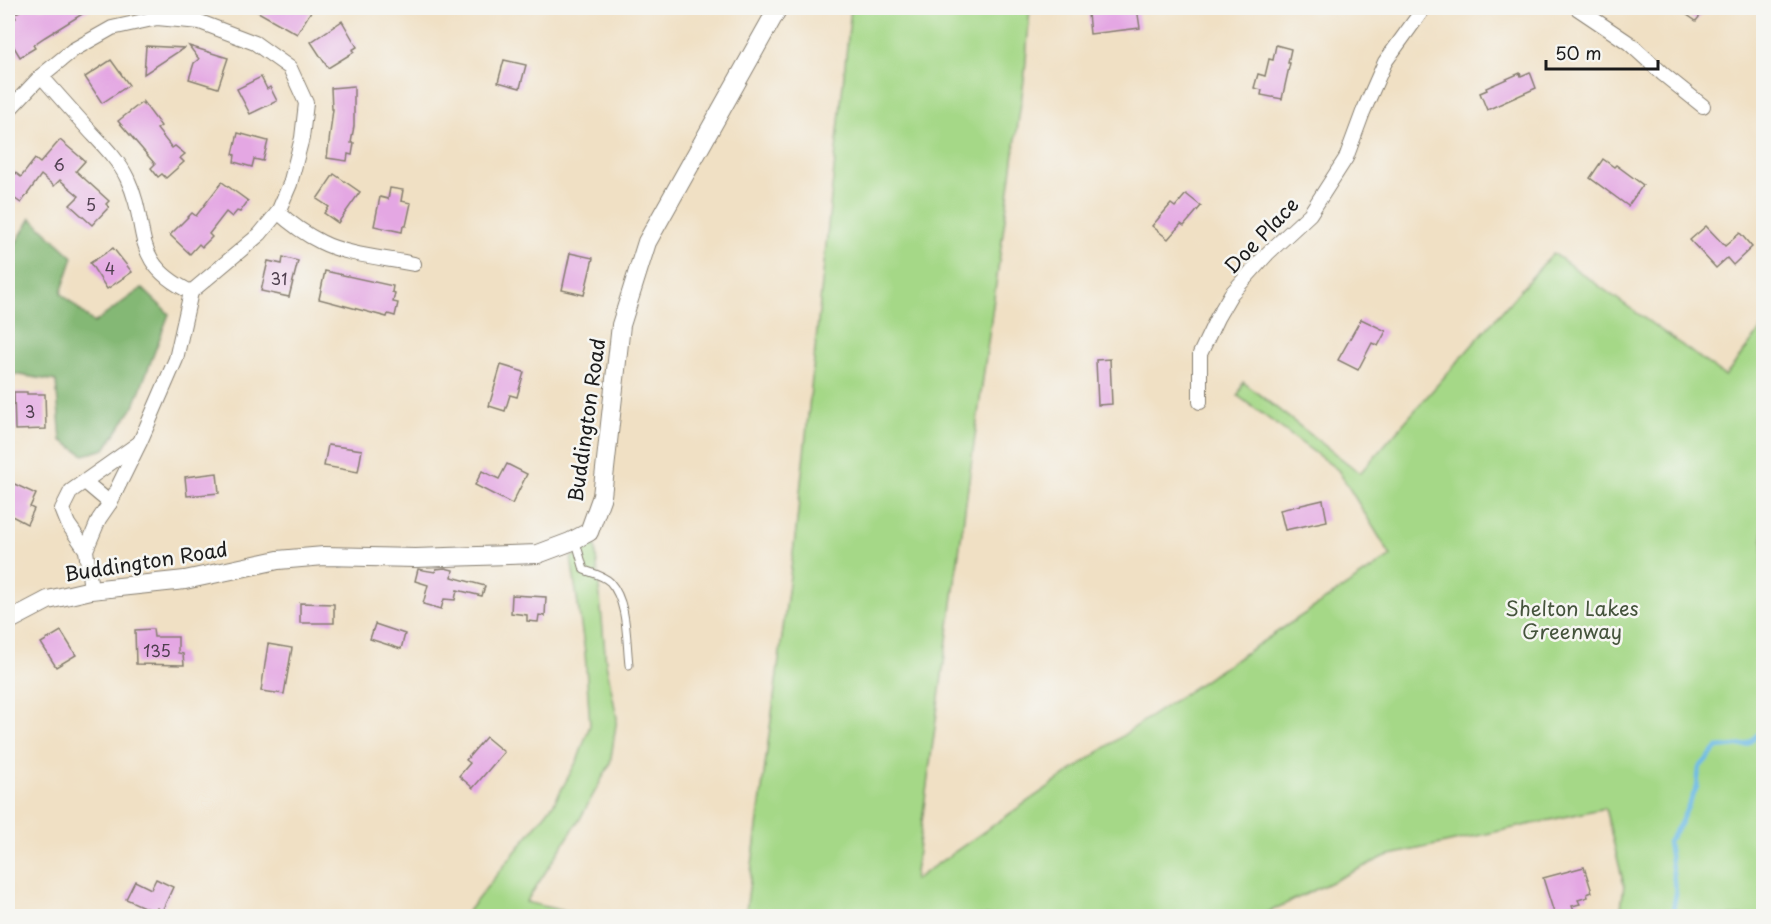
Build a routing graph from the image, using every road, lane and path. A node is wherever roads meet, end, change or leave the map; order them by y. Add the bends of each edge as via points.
1 (778, 8) edge
2 (1424, 8) edge
3 (1577, 8) edge
4 (40, 76) junction
5 (1702, 106) dead end
6 (8, 111) edge
7 (278, 212) junction
8 (414, 264) dead end
9 (191, 292) junction
10 (1200, 402) dead end
11 (140, 442) junction
12 (85, 482) junction
13 (110, 503) junction
14 (576, 539) junction
15 (86, 550) junction
16 (91, 590) junction
17 (8, 621) edge
18 (629, 664) dead end

1 - 14 street, Buddington Road via 647,242 621,325 602,496 589,532
2 - 10 street, Doe Place via 1385,62 1346,158 1310,214 1238,285 1217,318 1200,354
3 - 5 street via 1629,43
4 - 6 street
4 - 7 street via 73,50 112,28 156,18 200,22 255,43 290,68 306,103 302,138
4 - 9 street via 106,148 127,177 142,238 154,266 173,284
7 - 8 street via 323,243
7 - 9 street via 260,234
9 - 11 street via 176,359
11 - 12 street
11 - 13 street
12 - 13 street
12 - 15 street via 71,491 62,509
13 - 15 street
14 - 16 street, Buddington Road via 537,554 324,556 278,560 185,580
14 - 18 lane via 584,570 609,581 618,594
15 - 16 street
16 - 17 street, Buddington Road via 48,600

